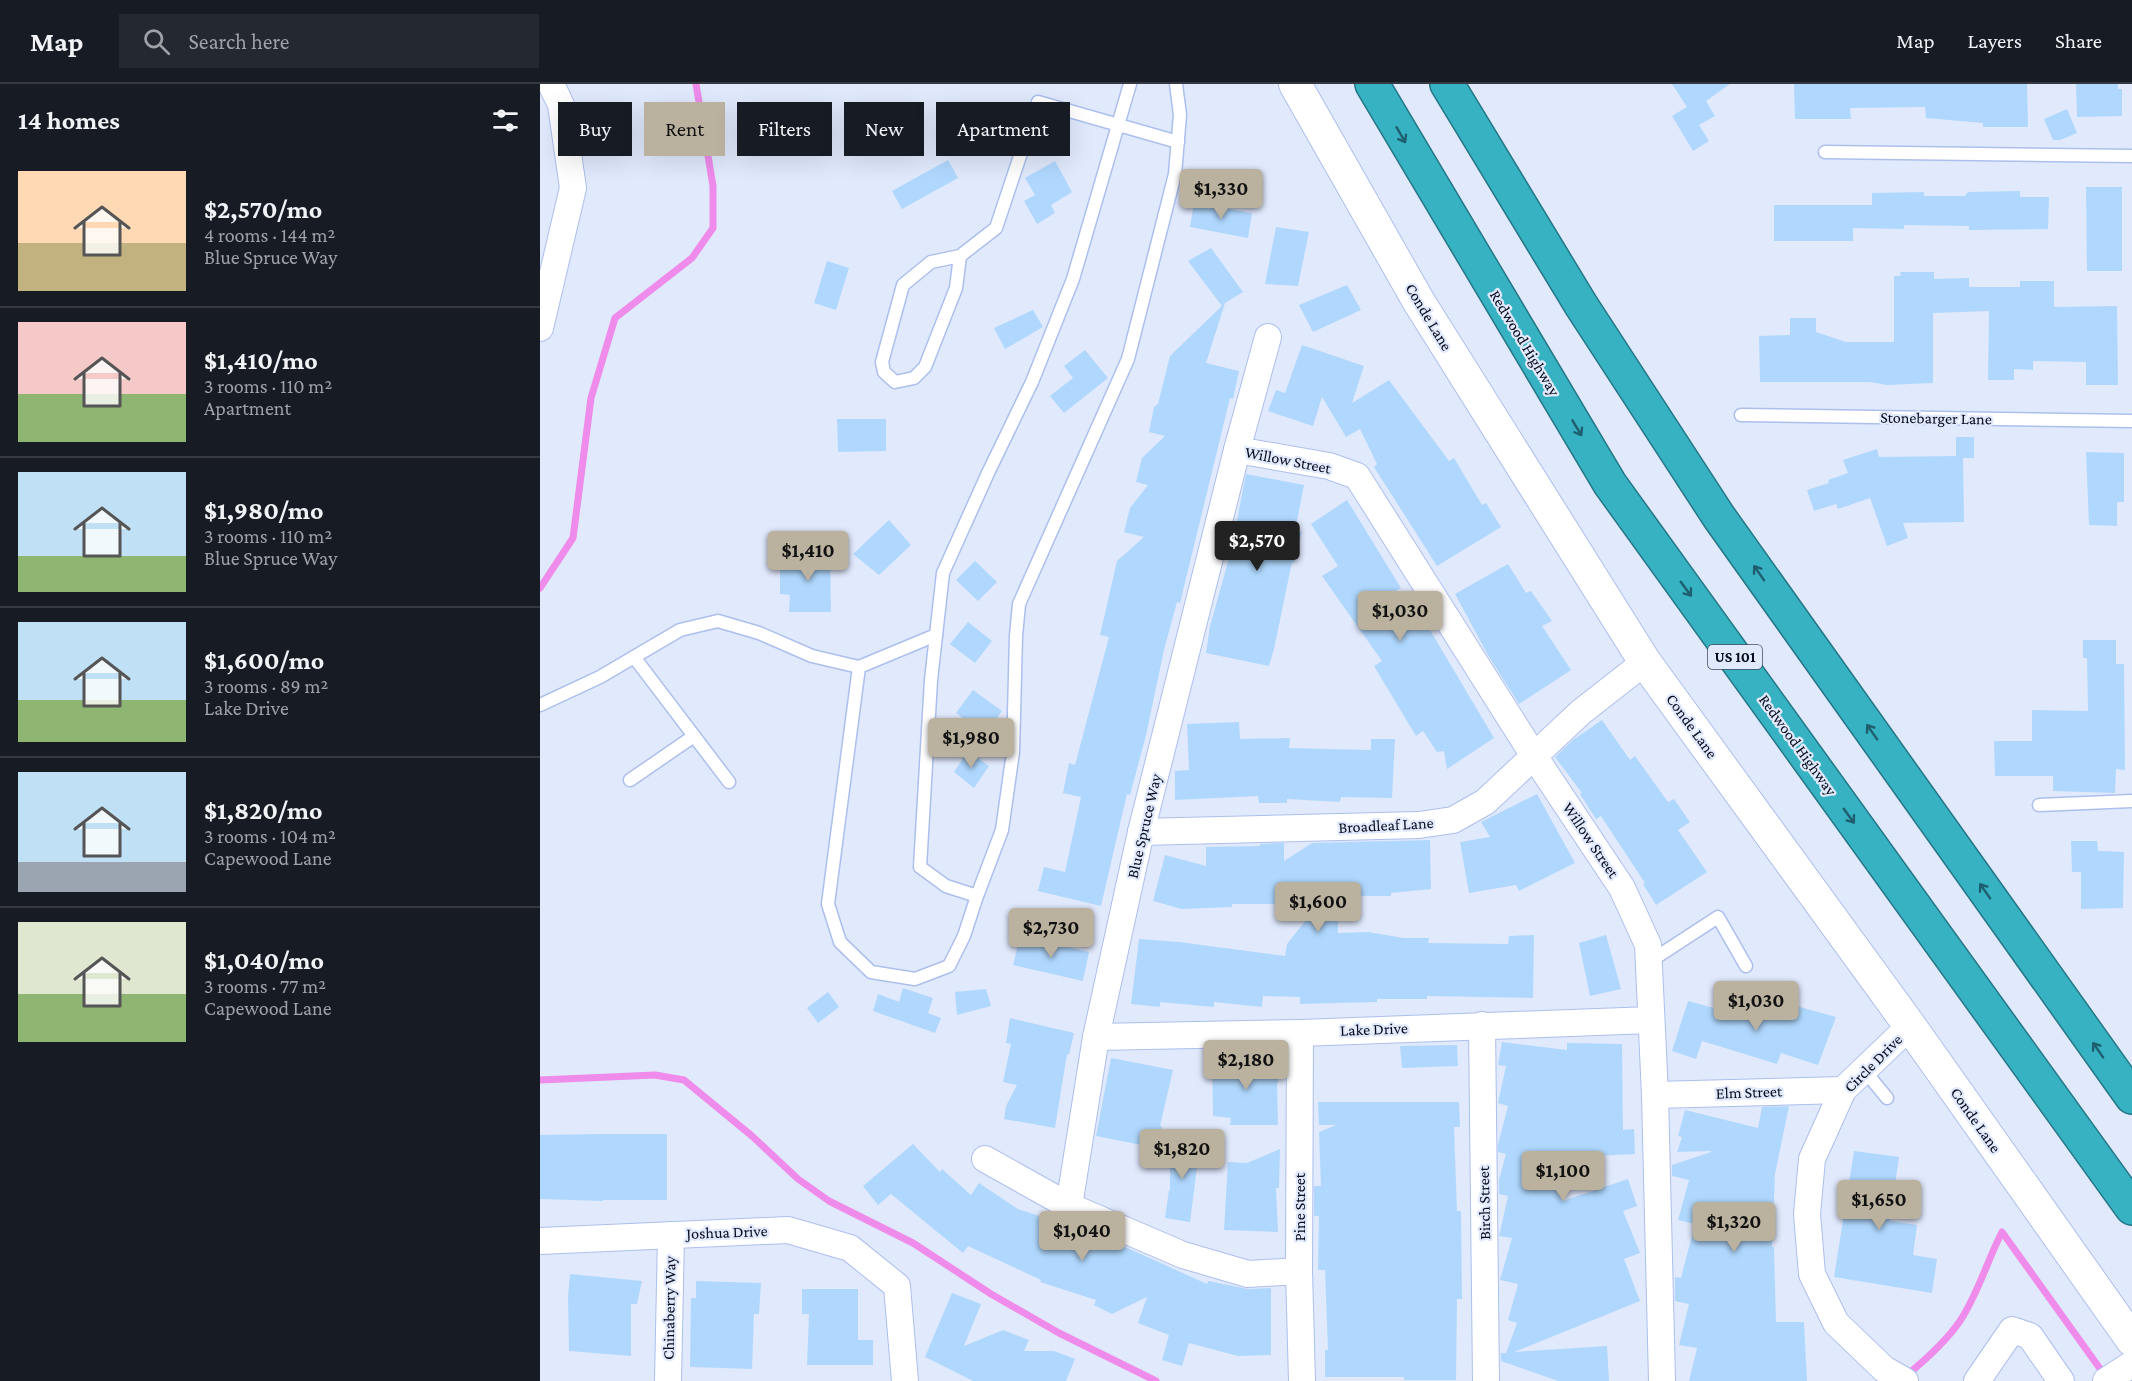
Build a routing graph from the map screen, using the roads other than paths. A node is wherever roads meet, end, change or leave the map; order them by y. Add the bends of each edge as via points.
1 (551, 84) edge
2 (1130, 84) edge
3 (1176, 84) edge
4 (1295, 84) edge
5 (1372, 84) edge
6 (1446, 84) edge
7 (1118, 124) junction
8 (1178, 142) junction
9 (1825, 152) dead end
10 (2132, 156) edge
11 (960, 256) junction
12 (540, 328) edge
13 (1268, 337) dead end
14 (1741, 415) dead end
15 (2132, 421) edge
16 (1237, 450) junction
17 (936, 635) junction
18 (634, 657) junction
19 (1645, 662) junction
20 (859, 667) junction
21 (540, 705) edge
22 (694, 736) junction
23 (1534, 756) junction
24 (630, 780) dead end
25 (729, 782) dead end
26 (2132, 801) edge
27 (2039, 805) dead end
28 (1141, 832) junction
29 (977, 896) junction
30 (1649, 962) junction
31 (1746, 966) dead end
32 (1651, 1020) junction
33 (1482, 1025) junction
34 (1910, 1026) junction
35 (1300, 1033) junction
36 (1096, 1037) junction
37 (1864, 1070) junction
38 (1843, 1090) junction
39 (1655, 1095) junction
40 (2132, 1097) edge
41 (1887, 1098) dead end
42 (986, 1160) dead end
43 (1069, 1206) junction
44 (2132, 1208) edge
45 (671, 1235) junction
46 (540, 1240) edge
47 (1299, 1271) junction
48 (2132, 1340) edge
49 (1894, 1375) edge
50 (907, 1380) edge
51 (668, 1381) edge
52 (1302, 1381) edge
53 (1486, 1381) edge
54 (1662, 1381) edge
55 (1977, 1381) edge
56 (2061, 1381) edge

1 - 12 street via 561,105 573,188
2 - 7 lane
3 - 8 lane
4 - 19 street, Conde Lane via 1419,302
5 -> 44 highway, Redwood Highway / US 101 via 1610,484
40 -> 6 highway via 1719,517 1581,305
7 - 8 lane
7 - 11 lane via 1038,102 996,228
7 - 17 lane via 1073,279 1032,382 943,573
8 - 29 lane via 1175,174 1128,359 1019,604 1013,752 1002,830
9 - 10 lane
11 - 11 lane via 931,262 903,285 882,362 884,372 895,382 914,378 925,367 956,288
13 - 16 street
14 - 15 lane, Stonebarger Lane
16 - 23 street, Willow Street via 1329,466 1357,476
16 - 28 street, Blue Spruce Way
17 - 20 lane
17 - 29 lane via 920,867 946,886
18 - 20 lane via 680,630 718,621 813,656
18 - 21 lane
18 - 22 lane
19 - 23 street, Broadleaf Lane via 1581,712
19 - 34 street, Conde Lane
20 - 29 lane via 828,904 840,942 871,972 915,979 949,966
22 - 24 lane
22 - 25 lane
23 - 28 street, Broadleaf Lane via 1485,802 1453,820 1419,825
23 - 30 street, Willow Street via 1622,888 1648,945
26 - 27 lane
28 - 36 street, Blue Spruce Way
30 - 31 lane via 1718,917
30 - 32 street, Willow Street
32 - 33 street, Lake Drive
32 - 39 street, Willow Street
33 - 35 street, Lake Drive
33 - 53 street, Birch Street
34 - 37 street, Circle Drive
34 - 48 street, Conde Lane
35 - 36 street, Lake Drive
35 - 47 street, Pine Street
36 - 43 street, Blue Spruce Way
37 - 38 street, Circle Drive
37 - 41 lane
38 - 39 street, Elm Street
38 - 49 street, Circle Drive via 1812,1160 1807,1214 1812,1274 1836,1323
39 - 54 street, Willow Street
42 - 43 street
43 - 47 street via 1183,1256 1248,1274
45 - 46 street, Joshua Drive
45 - 50 street, Joshua Drive via 788,1230 850,1248 897,1286
45 - 51 street, Chinaberry Way
47 - 52 street, Pine Street
55 - 56 street via 2012,1330 2030,1336

